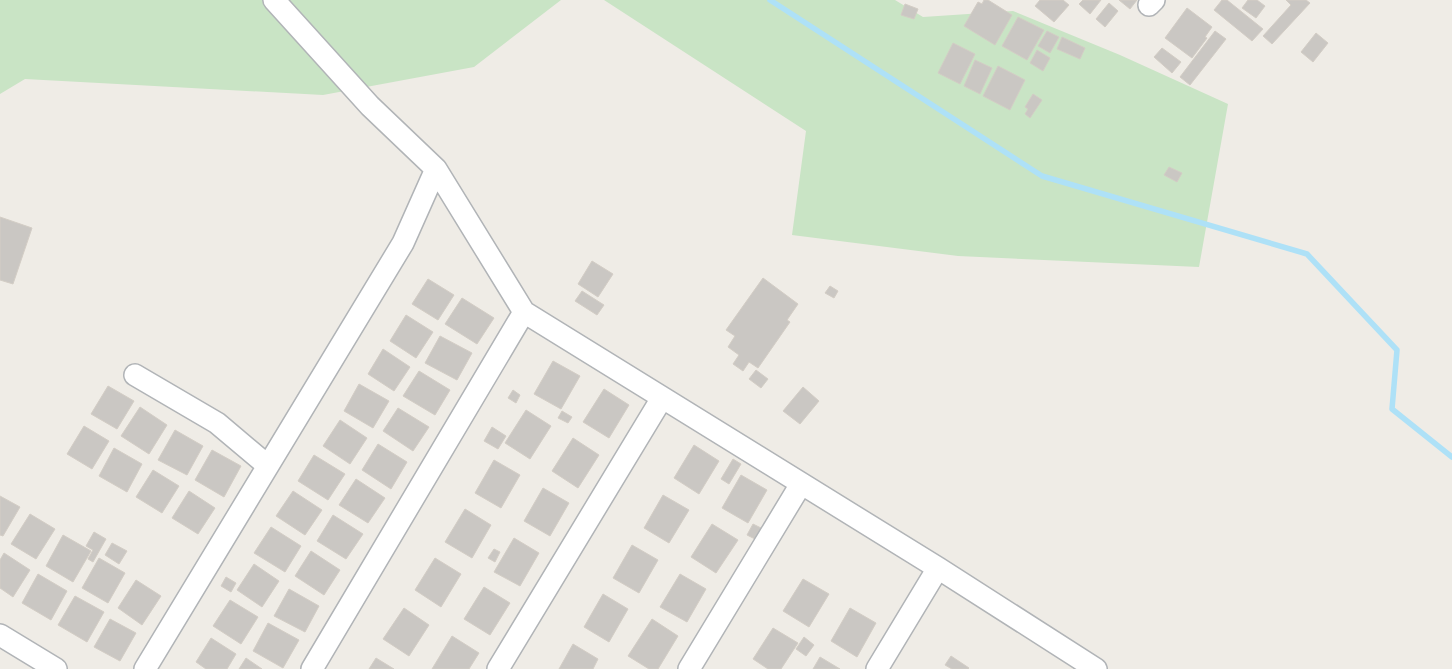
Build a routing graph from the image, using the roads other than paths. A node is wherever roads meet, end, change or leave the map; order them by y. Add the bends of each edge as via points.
1 (274, 0) edge
2 (436, 169) junction
3 (524, 312) junction
4 (135, 375) dead end
5 (662, 398) junction
6 (268, 466) junction
7 (801, 484) junction
8 (938, 568) junction
9 (0, 635) edge
10 (56, 669) edge
11 (145, 669) edge
12 (312, 669) edge
13 (498, 669) edge
14 (688, 669) edge
15 (877, 669) edge
16 (1096, 669) edge

1 - 2 street via 370,106
2 - 3 street
2 - 6 street via 403,243
3 - 5 street
3 - 12 street
4 - 6 street via 217,423
5 - 7 street
5 - 13 street
6 - 11 street
7 - 8 street
7 - 14 street
8 - 15 street
8 - 16 street
9 - 10 street

